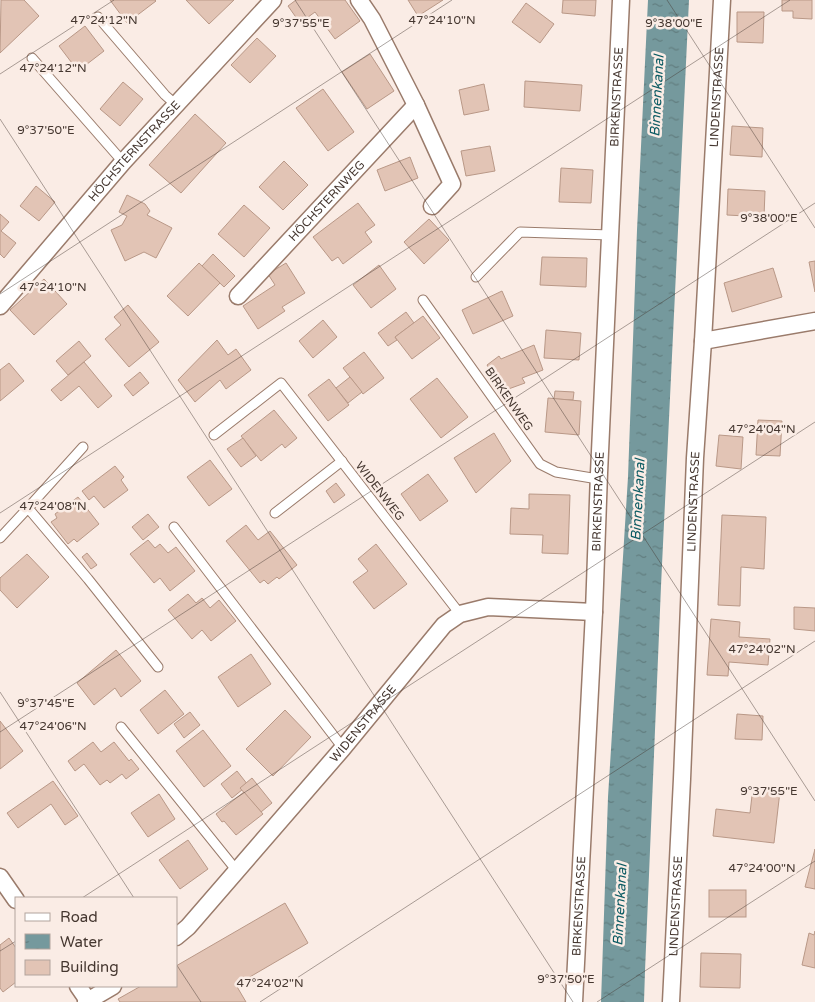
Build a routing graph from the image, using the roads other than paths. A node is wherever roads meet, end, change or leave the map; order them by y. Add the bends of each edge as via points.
1 (273, 0) edge
2 (621, 0) edge
3 (722, 0) edge
4 (363, 2) edge
5 (98, 17) dead end
6 (32, 58) dead end
7 (175, 104) junction
8 (416, 105) junction
9 (124, 162) junction
10 (432, 206) dead end
11 (610, 235) junction
12 (476, 277) dead end
13 (238, 296) dead end
14 (423, 300) dead end
15 (0, 306) edge
16 (815, 321) edge
17 (703, 340) junction
18 (214, 435) dead end
19 (83, 447) dead end
20 (342, 462) junction
21 (598, 479) junction
22 (28, 508) junction
23 (275, 513) dead end
24 (174, 527) dead end
25 (0, 538) edge
26 (594, 612) junction
27 (460, 614) junction
28 (158, 667) dead end
29 (121, 728) dead end
30 (343, 748) junction
31 (237, 871) junction
32 (0, 877) edge
33 (15, 899) edge
34 (178, 935) edge
35 (79, 987) edge
36 (111, 987) edge
37 (87, 1002) edge
38 (574, 1002) edge
39 (672, 1002) edge

1 - 7 street, HÖCHSTERNSTRASSE
2 - 11 street, BIRKENSTRASSE
3 - 17 street, LINDENSTRASSE
4 - 8 street
5 - 7 lane
6 - 9 lane
7 - 9 street, HÖCHSTERNSTRASSE
8 - 10 street via 452,184
8 - 13 street, HÖCHSTERNWEG
9 - 15 street, HÖCHSTERNSTRASSE
11 - 12 lane via 520,232
11 - 21 street, BIRKENSTRASSE
14 - 21 lane, BIRKENWEG via 540,464 556,472
16 - 17 street
17 - 39 street, LINDENSTRASSE
18 - 20 lane, WIDENWEG via 281,383
19 - 22 lane
20 - 23 lane
20 - 27 lane, WIDENWEG
21 - 26 street, BIRKENSTRASSE
22 - 25 lane
22 - 28 lane
24 - 30 lane
26 - 27 street, WIDENSTRASSE via 488,607
26 - 38 street, BIRKENSTRASSE
27 - 30 street, WIDENSTRASSE via 444,625
29 - 31 lane
30 - 31 street, WIDENSTRASSE
31 - 34 street, WIDENSTRASSE
32 - 33 street
35 - 37 street
36 - 37 street

